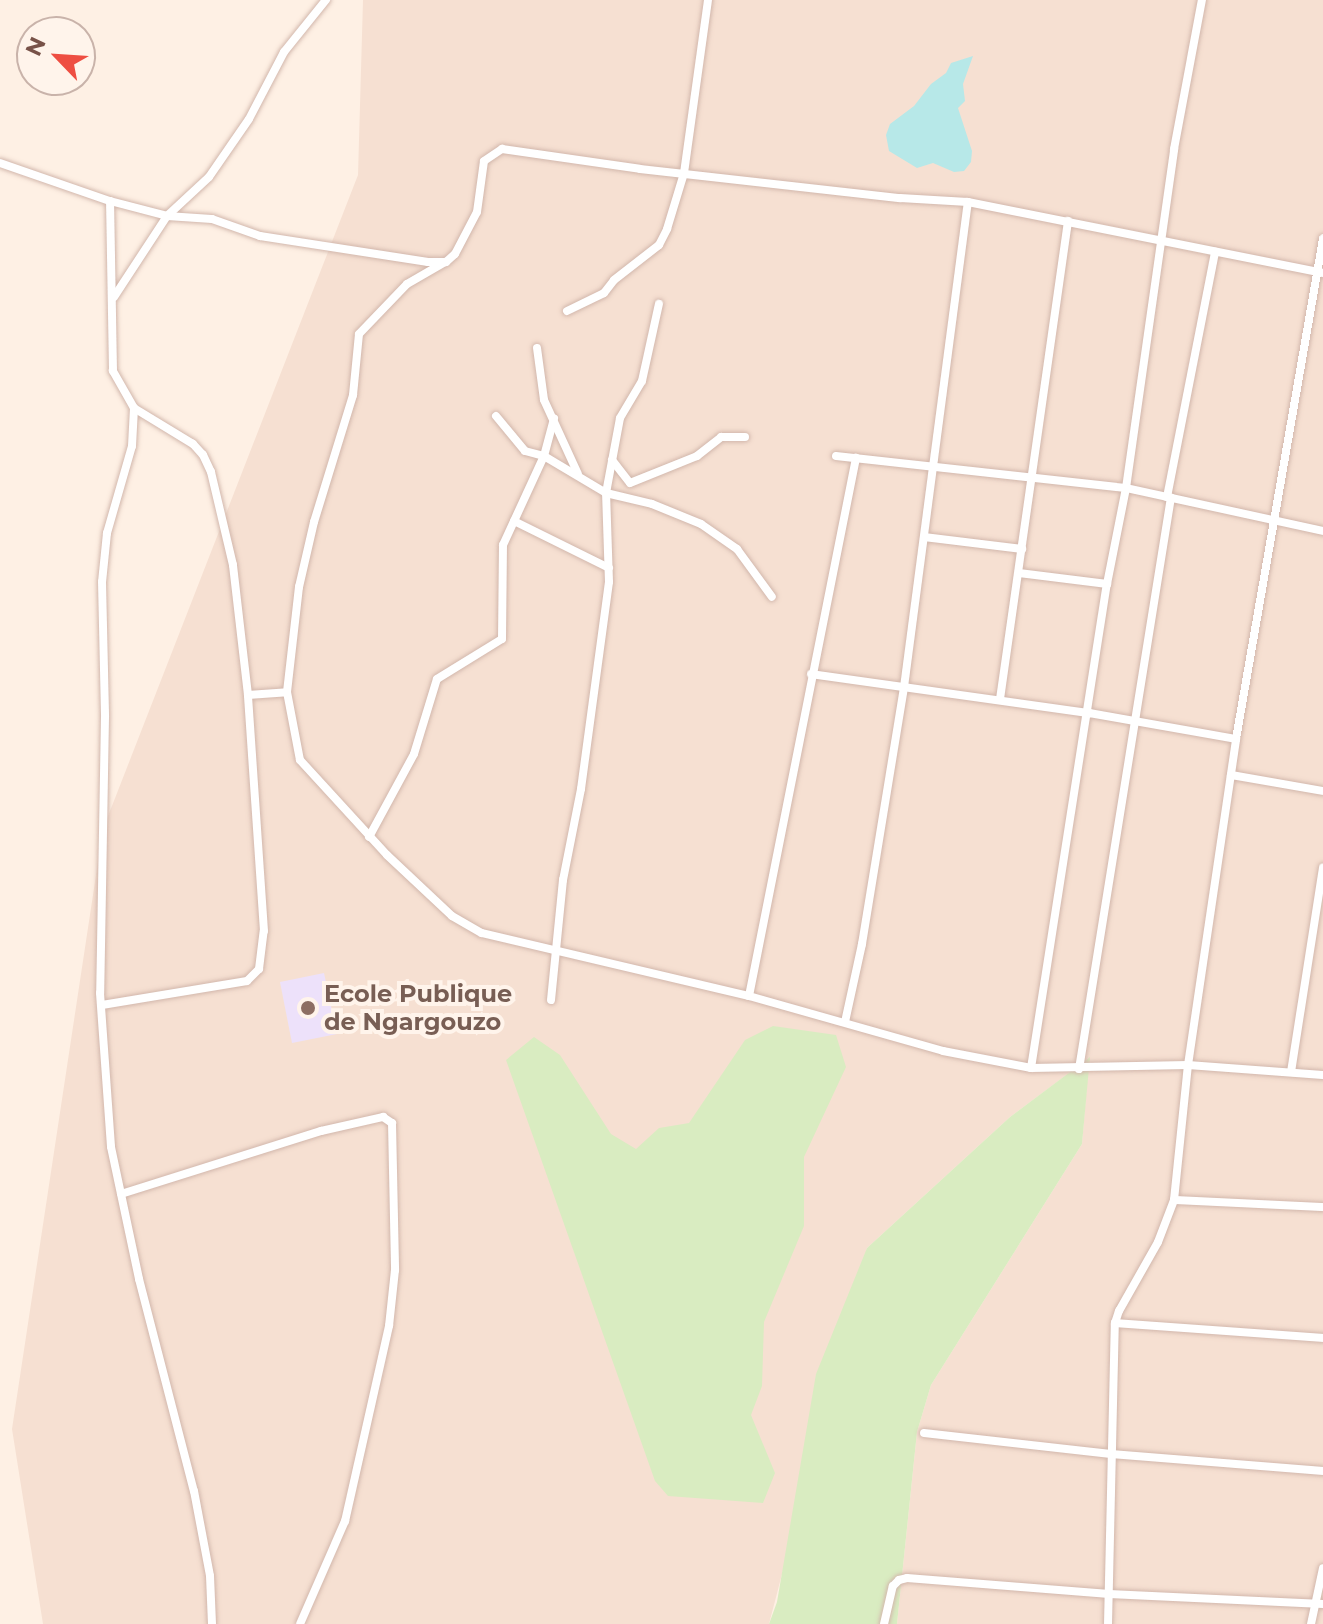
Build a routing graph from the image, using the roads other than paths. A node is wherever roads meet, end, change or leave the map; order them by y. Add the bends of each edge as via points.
1 (326, 0) edge
2 (708, 0) edge
3 (1202, 0) edge
4 (0, 163) edge
5 (684, 173) junction
6 (110, 201) junction
7 (968, 202) junction
8 (167, 216) junction
9 (1068, 221) junction
10 (1323, 239) edge
11 (1162, 240) junction
12 (1215, 252) junction
13 (446, 262) junction
14 (1321, 272) edge
15 (114, 297) junction
16 (659, 304) dead end
17 (567, 311) dead end
18 (537, 348) dead end
19 (134, 408) junction
20 (496, 416) dead end
21 (554, 418) junction
22 (745, 437) dead end
23 (544, 456) junction
24 (836, 456) dead end
25 (856, 458) junction
26 (612, 459) junction
27 (933, 466) junction
28 (578, 474) junction
29 (1032, 478) junction
30 (1126, 488) junction
31 (606, 493) junction
32 (1169, 497) junction
33 (514, 521) junction
34 (1275, 523) junction
35 (1323, 531) edge
36 (924, 537) junction
37 (1022, 549) junction
38 (609, 568) junction
39 (1019, 573) junction
40 (1107, 584) junction
41 (772, 597) dead end
42 (811, 674) junction
43 (904, 687) junction
44 (287, 692) junction
45 (248, 695) junction
46 (1000, 699) junction
47 (1089, 713) junction
48 (1133, 721) junction
49 (1236, 739) junction
50 (1231, 775) junction
51 (1323, 791) edge
52 (369, 837) junction
53 (1323, 867) edge
54 (558, 949) junction
55 (749, 996) junction
56 (551, 1000) dead end
57 (102, 1005) junction
58 (845, 1022) junction
59 (1188, 1065) junction
60 (1031, 1068) junction
61 (1079, 1069) junction
62 (1291, 1072) junction
63 (1323, 1075) edge
64 (121, 1194) junction
65 (1174, 1200) junction
66 (1323, 1207) edge
67 (1115, 1323) junction
68 (1323, 1338) edge
69 (924, 1433) dead end
70 (1111, 1454) junction
71 (1323, 1471) edge
72 (1323, 1568) edge
73 (1109, 1594) junction
74 (1319, 1603) edge
75 (212, 1624) edge
76 (300, 1624) edge
77 (884, 1624) edge
78 (1108, 1624) edge
79 (1311, 1624) edge

1 - 8 street via 284,52 249,119 209,177
2 - 5 street
3 - 11 street
4 - 6 street
5 - 7 street
5 - 13 street via 495,151 481,168 472,225
5 - 17 street via 674,214 659,245 604,293
6 - 8 street
6 - 15 street
7 - 9 street
7 - 27 street
8 - 13 street via 212,219 260,236
8 - 15 street
9 - 11 street
9 - 29 street
10 - 14 street
11 - 12 street
11 - 30 street
12 - 14 street
12 - 32 street
13 - 44 street via 407,284 359,334 353,395 299,587
14 - 34 street
15 - 19 street via 113,371
16 - 26 street via 642,381 620,418
18 - 21 street via 544,400
19 - 45 street via 193,444 211,472 238,595
19 - 57 street via 132,446 107,533 102,582
20 - 23 street via 525,451
21 - 23 street
21 - 28 street
22 - 26 street via 721,437 697,456 630,483
23 - 28 street
23 - 33 street
24 - 25 street
25 - 27 street
25 - 42 street
26 - 31 street
27 - 29 street
27 - 36 street
28 - 31 street
29 - 30 street
29 - 37 street
30 - 32 street
30 - 40 street
31 - 38 street
31 - 41 street via 701,524 737,549
32 - 34 street
32 - 48 street
33 - 38 street
33 - 52 street via 500,565 502,639 437,679 414,754
34 - 35 street
34 - 49 street
36 - 37 street
36 - 43 street
37 - 39 street
38 - 54 street via 596,692 563,880
39 - 40 street
39 - 46 street
40 - 47 street
42 - 43 street
42 - 55 street
43 - 46 street
43 - 58 street
44 - 45 street
44 - 52 street via 300,760
45 - 57 street via 264,931 259,969 247,981
46 - 47 street
47 - 48 street
47 - 60 street
48 - 49 street
48 - 61 street
49 - 50 street
50 - 51 street
50 - 59 street
52 - 54 street via 452,916 482,933
53 - 62 street
54 - 55 street
54 - 56 street
55 - 58 street
57 - 64 street via 111,1147
58 - 60 street via 943,1051
59 - 61 street
59 - 62 street
59 - 65 street
60 - 61 street
62 - 63 street
64 - 75 street via 194,1491 210,1576
64 - 76 street via 321,1131 383,1117 392,1123 395,1270 389,1326 345,1521
65 - 66 street
65 - 67 street
67 - 68 street
67 - 70 street
69 - 70 street
70 - 71 street
70 - 73 street
72 - 74 street
73 - 74 street
73 - 77 street via 907,1578 893,1586
73 - 78 street
74 - 79 street

